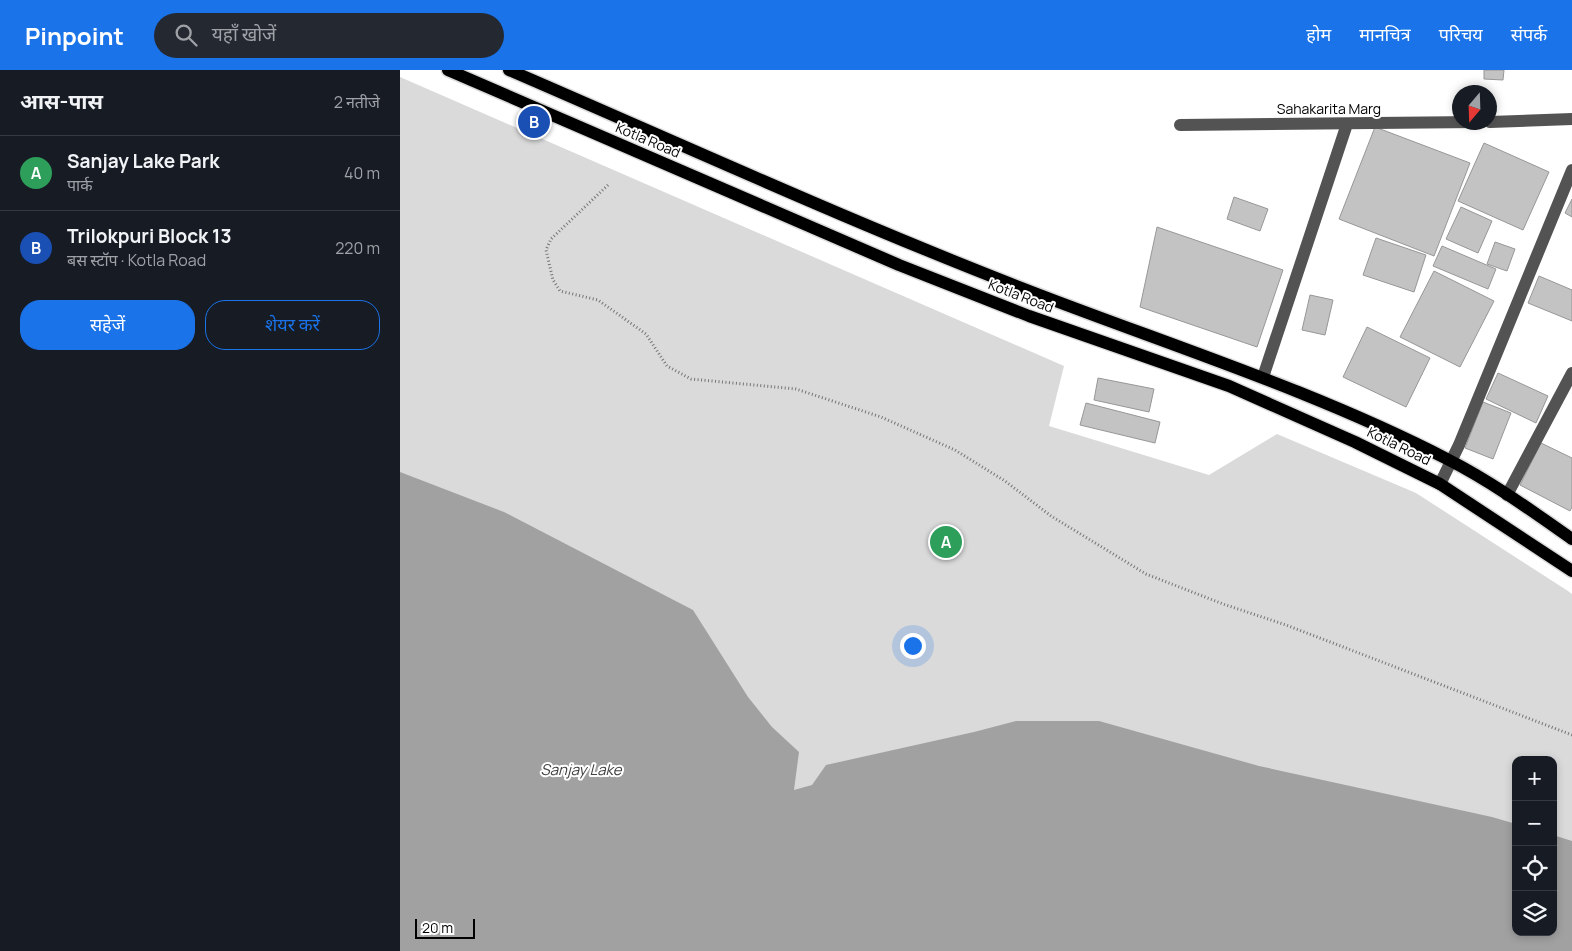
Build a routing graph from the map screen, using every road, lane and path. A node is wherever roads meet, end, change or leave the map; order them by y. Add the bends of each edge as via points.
1 (448, 70) edge
2 (509, 70) edge
3 (1572, 119) edge
4 (1452, 122) edge
5 (1497, 122) edge
6 (1347, 124) junction
7 (1180, 125) dead end
8 (1572, 170) edge
9 (608, 185) dead end
10 (1572, 373) edge
11 (1263, 377) junction
12 (1452, 461) junction
13 (1440, 484) junction
14 (1507, 495) junction
15 (1572, 539) edge
16 (1572, 572) edge
17 (1572, 735) edge

1 - 13 main road, Kotla Road via 898,265 1029,316 1229,386
2 - 11 main road, Kotla Road via 909,244
3 - 5 street
4 - 6 street, Sahakarita Marg
6 - 7 street, Sahakarita Marg
6 - 11 street
8 - 12 street
9 - 17 path via 551,239 546,250 553,280 560,291 598,300 646,334 667,366 691,379 796,388 881,418 955,450 1005,481 1051,516 1146,574
10 - 14 street
11 - 12 main road, Kotla Road via 1369,421
12 - 13 street
12 - 14 main road, Kotla Road
13 - 16 main road, Kotla Road
14 - 15 main road, Kotla Road

